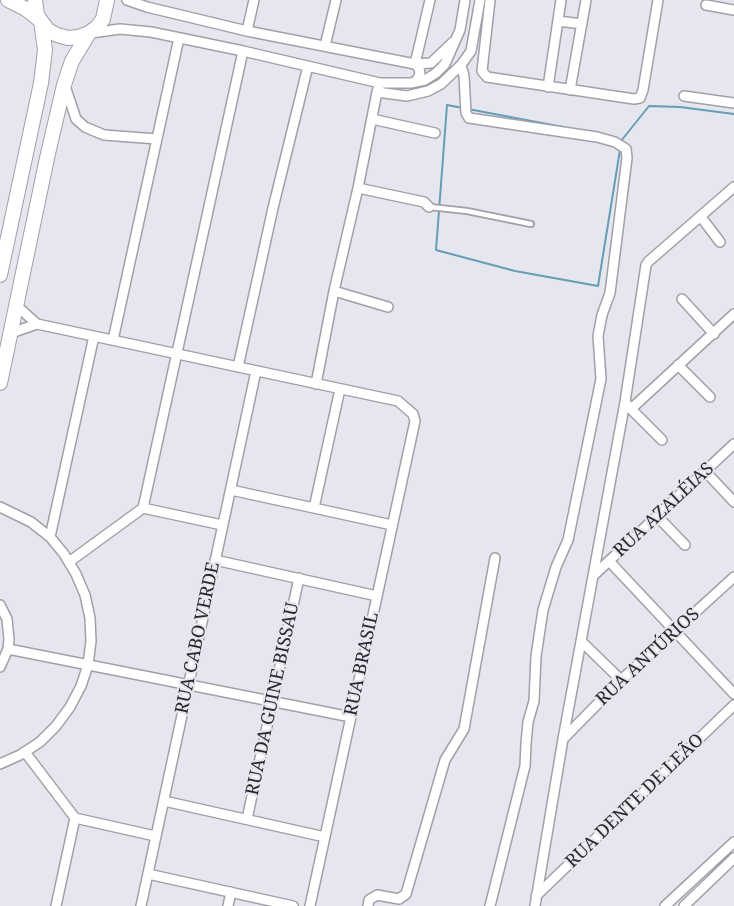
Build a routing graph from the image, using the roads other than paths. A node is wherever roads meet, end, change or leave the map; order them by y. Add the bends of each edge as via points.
1 (8, 0) edge
2 (35, 0) edge
3 (107, 0) edge
4 (127, 0) edge
5 (166, 0) edge
6 (254, 0) edge
7 (336, 0) edge
8 (430, 0) edge
9 (465, 0) edge
10 (480, 0) edge
11 (490, 0) edge
12 (561, 0) edge
13 (586, 0) edge
14 (658, 0) edge
15 (706, 5) dead end
16 (164, 10) junction
17 (734, 10) edge
18 (40, 21) junction
19 (558, 21) junction
20 (582, 24) junction
21 (247, 31) junction
22 (89, 33) junction
23 (179, 38) junction
24 (457, 39) junction
25 (325, 46) junction
26 (243, 51) junction
27 (415, 64) junction
28 (461, 64) junction
29 (308, 66) junction
30 (411, 83) junction
31 (64, 86) junction
32 (548, 87) junction
33 (378, 88) junction
34 (570, 90) junction
35 (684, 96) dead end
36 (734, 103) edge
37 (372, 119) junction
38 (435, 133) dead end
39 (157, 139) junction
40 (734, 187) edge
41 (358, 188) junction
42 (432, 208) joint
43 (701, 217) junction
44 (531, 224) dead end
45 (720, 242) dead end
46 (0, 275) edge
47 (334, 291) junction
48 (682, 299) dead end
49 (17, 306) junction
50 (388, 307) dead end
51 (732, 320) edge
52 (37, 324) junction
53 (11, 333) junction
54 (714, 334) junction
55 (94, 336) junction
56 (112, 340) junction
57 (177, 354) junction
58 (678, 365) junction
59 (238, 367) junction
60 (256, 371) junction
61 (0, 383) edge
62 (316, 384) junction
63 (340, 389) junction
64 (710, 397) dead end
65 (628, 405) junction
66 (662, 440) dead end
67 (734, 444) edge
68 (705, 471) junction
69 (231, 489) junction
70 (734, 502) edge
71 (0, 507) edge
72 (143, 508) junction
73 (314, 508) junction
74 (657, 516) junction
75 (222, 525) junction
76 (392, 525) junction
77 (50, 537) junction
78 (685, 545) dead end
79 (495, 558) dead end
80 (215, 560) junction
81 (609, 561) junction
82 (69, 562) junction
83 (594, 575) junction
84 (734, 577) edge
85 (299, 578) junction
86 (377, 596) junction
87 (0, 605) edge
88 (674, 631) junction
89 (581, 641) junction
90 (8, 649) junction
91 (88, 665) junction
92 (0, 667) edge
93 (621, 680) junction
94 (188, 684) junction
95 (734, 694) edge
96 (272, 701) junction
97 (734, 705) edge
98 (351, 717) junction
99 (563, 739) junction
100 (25, 752) junction
101 (0, 764) edge
102 (164, 801) junction
103 (75, 818) junction
104 (247, 819) junction
105 (155, 836) junction
106 (325, 837) junction
107 (734, 842) edge
108 (734, 858) edge
109 (148, 874) junction
110 (231, 892) junction
111 (536, 901) edge
112 (56, 906) edge
113 (141, 906) edge
114 (228, 906) edge
115 (292, 906) edge
116 (310, 906) edge
117 (368, 906) edge
118 (490, 906) edge
119 (665, 906) edge
120 (684, 906) edge

1 - 18 street
2 - 18 street
3 - 22 street via 103,19
4 - 16 street
5 - 16 street
6 - 21 street
7 - 25 street
8 - 27 street
9 - 24 street
10 - 28 street via 471,51
11 - 32 street via 482,71 487,77
12 - 19 street
13 - 20 street
14 - 34 street via 640,98
15 - 17 street
16 - 21 street
18 - 22 street via 48,30 68,38
18 - 46 street via 45,50 43,72
19 - 20 street
19 - 32 street
20 - 34 street
21 - 25 street
22 - 23 street via 120,29
22 - 31 street via 72,61
23 - 26 street
23 - 39 street
24 - 27 street via 430,63
24 - 30 street via 451,55 436,73
25 - 27 street
26 - 29 street
26 - 57 street
27 - 30 street via 420,74
28 - 33 street via 428,91 407,96
28 - 118 street via 466,113 472,120 597,137 626,149 627,158 610,293 598,336 599,390 568,540 555,567 543,610 525,766
29 - 33 street
29 - 59 street
30 - 33 street
31 - 39 street via 76,119 85,126 105,135
31 - 49 street
32 - 34 street
33 - 37 street
35 - 36 street
37 - 38 street
37 - 41 street
39 - 56 street
40 - 43 street
41 - 42 street via 424,202
41 - 47 street
42 - 44 lane
43 - 45 street
43 - 65 street via 646,265
47 - 50 street
47 - 62 street
48 - 54 street
49 - 52 street
49 - 53 street
51 - 54 street
52 - 53 street
52 - 55 street
53 - 61 street
54 - 58 street
55 - 56 street
55 - 77 street
56 - 57 street
57 - 59 street
57 - 72 street
58 - 64 street
58 - 65 street
59 - 60 street
60 - 62 street
60 - 69 street, RUA CABO VERDE
62 - 63 street
63 - 73 street
63 - 76 street, RUA BRASIL via 398,401 413,414 415,421
65 - 66 street
65 - 83 street
67 - 68 street, RUA AZALÉIAS
68 - 70 street
68 - 74 street, RUA AZALÉIAS
69 - 73 street
69 - 75 street, RUA CABO VERDE
71 - 77 street via 31,522
72 - 75 street
72 - 82 street
73 - 76 street
74 - 78 street
74 - 81 street, RUA AZALÉIAS
75 - 80 street, RUA CABO VERDE
76 - 86 street, RUA BRASIL
77 - 82 street
79 - 117 street via 464,729 446,760 406,894 399,899 377,896 369,900
80 - 85 street
80 - 94 street, RUA CABO VERDE
81 - 83 street, RUA AZALÉIAS
81 - 88 street
82 - 91 street via 85,595 90,618
83 - 89 street
84 - 88 street, RUA ANTÚRIOS
85 - 86 street
85 - 96 street, RUA DA GUINE BISSAU
86 - 98 street, RUA BRASIL
87 - 90 street via 9,629
88 - 93 street, RUA ANTÚRIOS
88 - 95 street
89 - 93 street
89 - 99 street
90 - 91 street
90 - 92 street
91 - 94 street
91 - 100 street via 70,707 56,726
93 - 99 street, RUA ANTÚRIOS
94 - 96 street
94 - 102 street, RUA CABO VERDE
96 - 98 street
96 - 104 street, RUA DA GUINE BISSAU
97 - 111 street, RUA DENTE DE LEÃO
98 - 106 street, RUA BRASIL
99 - 111 street
100 - 101 street
100 - 103 street
102 - 104 street
102 - 105 street, RUA CABO VERDE
103 - 105 street
103 - 112 street
104 - 106 street
105 - 109 street, RUA CABO VERDE
106 - 116 street, RUA BRASIL
107 - 119 street
108 - 120 street
109 - 110 street
109 - 113 street, RUA CABO VERDE
110 - 114 street
110 - 115 street

